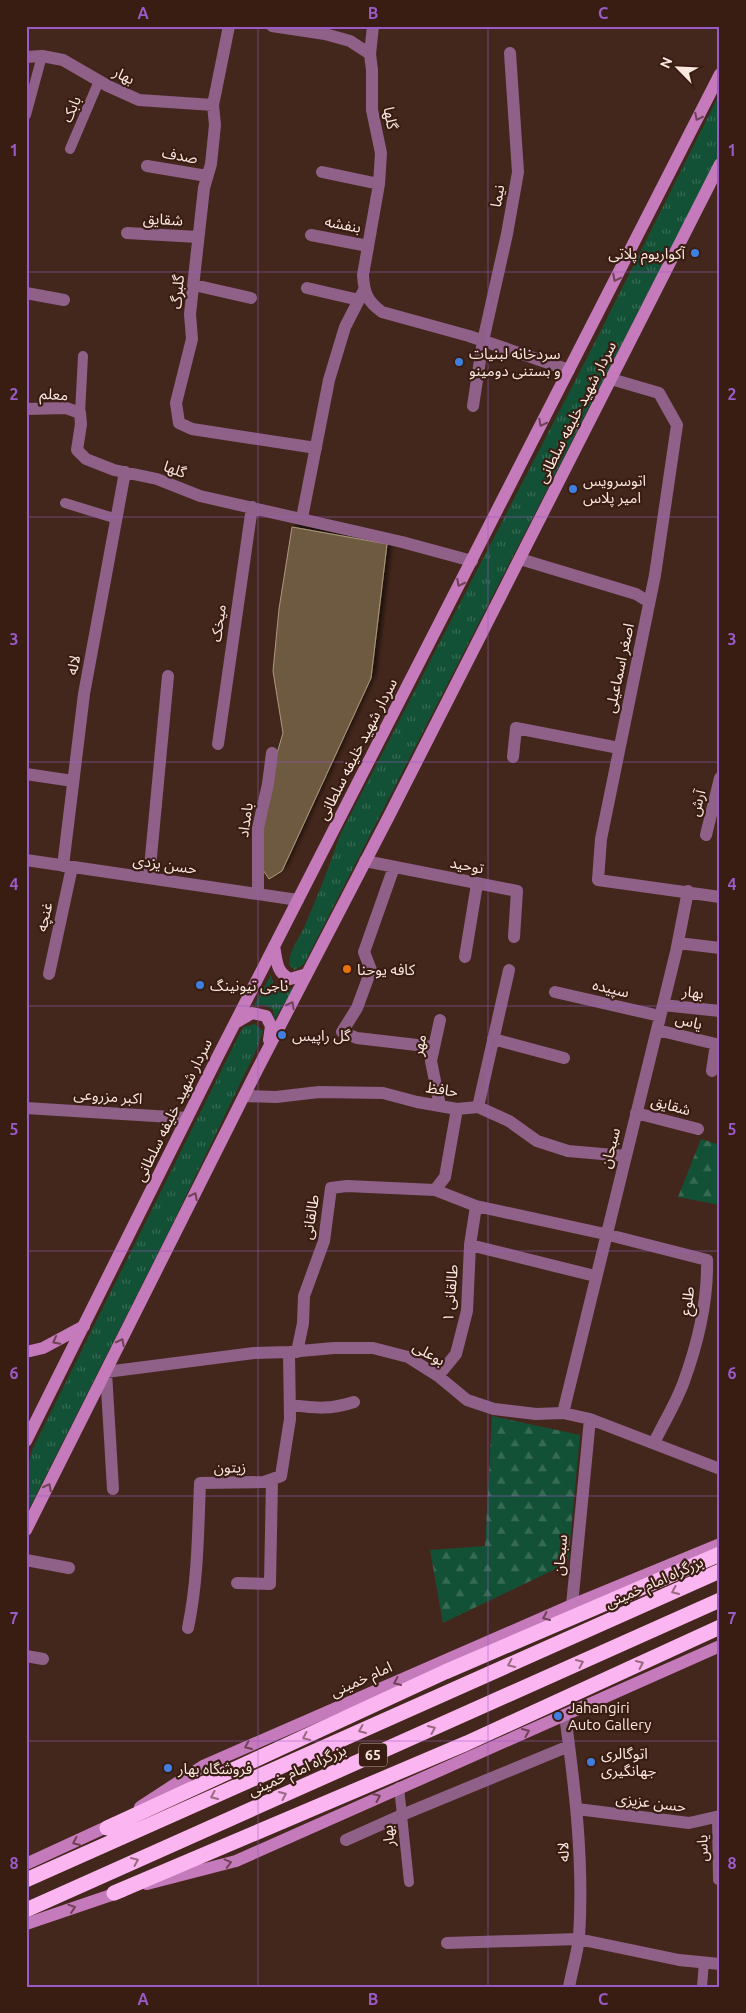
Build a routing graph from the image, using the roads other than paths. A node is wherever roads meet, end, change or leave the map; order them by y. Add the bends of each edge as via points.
1 (229, 26) edge
2 (272, 26) edge
3 (373, 26) edge
4 (510, 53) dead end
5 (370, 54) junction
6 (42, 56) junction
7 (26, 57) edge
8 (720, 74) edge
9 (99, 81) junction
10 (213, 105) junction
11 (26, 115) edge
12 (70, 149) dead end
13 (720, 164) edge
14 (147, 166) dead end
15 (322, 172) dead end
16 (207, 176) junction
17 (379, 184) junction
18 (127, 233) dead end
19 (311, 235) dead end
20 (198, 237) junction
21 (368, 246) junction
22 (194, 285) junction
23 (307, 288) dead end
24 (26, 293) edge
25 (361, 295) junction
26 (251, 298) dead end
27 (64, 300) dead end
28 (483, 341) junction
29 (83, 356) dead end
30 (569, 370) junction
31 (611, 379) junction
32 (473, 406) dead end
33 (26, 409) edge
34 (80, 413) junction
35 (316, 448) junction
36 (125, 472) junction
37 (66, 503) dead end
38 (252, 507) junction
39 (302, 518) junction
40 (117, 519) junction
41 (520, 559) junction
42 (472, 561) junction
43 (649, 602) junction
44 (168, 676) dead end
45 (218, 744) dead end
46 (619, 748) junction
47 (272, 753) dead end
48 (512, 757) dead end
49 (26, 774) edge
50 (720, 778) edge
51 (73, 781) junction
52 (706, 835) dead end
53 (26, 860) edge
54 (365, 861) junction
55 (67, 866) junction
56 (394, 867) junction
57 (149, 878) junction
58 (477, 884) junction
59 (688, 891) junction
60 (258, 894) junction
61 (720, 897) edge
62 (298, 900) junction
63 (514, 937) dead end
64 (678, 943) junction
65 (274, 946) junction
66 (720, 948) edge
67 (465, 958) dead end
68 (509, 970) dead end
69 (49, 974) dead end
70 (307, 974) junction
71 (556, 992) dead end
72 (662, 1010) junction
73 (720, 1011) edge
74 (440, 1020) dead end
75 (234, 1024) junction
76 (657, 1030) junction
77 (493, 1039) junction
78 (434, 1047) junction
79 (267, 1050) junction
80 (564, 1058) dead end
81 (712, 1070) dead end
82 (244, 1096) junction
83 (440, 1106) junction
84 (478, 1107) junction
85 (26, 1108) edge
86 (458, 1109) junction
87 (636, 1113) junction
88 (187, 1118) junction
89 (698, 1129) dead end
90 (625, 1156) junction
91 (435, 1190) junction
92 (476, 1206) junction
93 (605, 1234) junction
94 (470, 1245) junction
95 (595, 1276) junction
96 (84, 1326) junction
97 (26, 1352) edge
98 (293, 1352) junction
99 (106, 1372) junction
100 (438, 1376) junction
101 (354, 1402) dead end
102 (290, 1405) junction
103 (562, 1413) junction
104 (590, 1419) junction
105 (26, 1441) edge
106 (654, 1444) junction
107 (720, 1469) edge
108 (272, 1479) junction
109 (113, 1489) dead end
110 (26, 1530) edge
111 (720, 1544) edge
112 (720, 1554) edge
113 (26, 1560) edge
114 (69, 1568) dead end
115 (720, 1572) edge
116 (237, 1583) dead end
117 (720, 1600) edge
118 (572, 1605) junction
119 (188, 1628) dead end
120 (720, 1628) edge
121 (720, 1646) edge
122 (26, 1656) edge
123 (43, 1659) dead end
124 (565, 1715) junction
125 (569, 1746) junction
126 (399, 1787) junction
127 (577, 1809) junction
128 (402, 1815) junction
129 (719, 1816) edge
130 (107, 1828) junction
131 (346, 1840) dead end
132 (26, 1864) edge
133 (26, 1880) edge
134 (718, 1880) dead end
135 (409, 1882) dead end
136 (114, 1893) junction
137 (26, 1910) edge
138 (49, 1915) junction
139 (26, 1924) edge
140 (26, 1930) edge
141 (578, 1940) junction
142 (447, 1943) dead end
143 (704, 1962) junction
144 (720, 1964) edge
145 (569, 1987) edge
146 (702, 1987) edge

1 - 10 street, گلبرگ
2 - 5 street via 350,41
3 - 5 street, گلها
4 - 28 street, نیما via 518,172
5 - 17 street, گلها via 372,110 381,153
6 - 7 street, بهار
6 - 9 street, بهار via 63,60
6 - 11 lane
8 -> 30 main road, سردار شهید خلیفه سلطانی
9 - 10 street, بهار via 139,100
9 - 12 lane, بابک
10 - 16 street, گلبرگ via 215,124
13 - 31 main road, سردار شهید خلیفه سلطانی
14 - 16 street, صدف
15 - 17 street
16 - 20 street, گلبرگ
17 - 21 street, گلها
18 - 20 street, شقایق
19 - 21 street, بنفشه
20 - 22 street, گلبرگ
21 - 25 street, گلها
22 - 26 street
22 - 35 street, گلبرگ via 190,314 192,339 176,403 179,423 192,429
23 - 25 street
24 - 27 street
25 - 28 street via 382,312
25 - 35 street, گلها via 345,327 329,380
28 - 30 street
28 - 32 street, نیما
29 - 34 lane
30 -> 42 main road, سردار شهید خلیفه سلطانی
31 - 41 main road, سردار شهید خلیفه سلطانی
31 - 43 street, اصغر اسماعیلی via 659,393 677,425
33 - 34 street, معلم via 66,408
34 - 36 street, گلها via 76,450 86,459
35 - 39 street, گلها
36 - 38 street, گلها via 158,479 200,496
36 - 40 street, لاله
37 - 40 lane
38 - 39 street, گلها
38 - 45 street, میخک
39 - 42 street, گلها
40 - 51 street, لاله via 84,694
41 - 43 street via 636,594
41 - 54 main road, سردار شهید خلیفه سلطانی
42 -> 62 main road, سردار شهید خلیفه سلطانی
43 - 46 street, اصغر اسماعیلی
44 - 57 street
46 - 48 street via 516,728
46 - 59 street, اصغر اسماعیلی via 601,839 598,880
47 - 60 street, بامداد via 258,828
49 - 51 street
50 - 52 street, آرش
51 - 55 street, لاله
53 - 55 street, حسن یزدی
54 - 56 street, توحید
54 - 70 main road, سردار شهید خلیفه سلطانی
55 - 57 street, حسن یزدی
55 - 69 street, غنچه
56 - 58 street, توحید
56 - 78 street via 364,952 371,970 356,1008 342,1032 357,1038
57 - 60 street, حسن یزدی
58 - 63 street, توحید via 517,891
58 - 67 street
59 - 61 street, اصغر اسماعیلی
59 - 64 street, سبحان
60 - 62 street, حسن یزدی
62 - 65 main road, سردار شهید خلیفه سلطانی
64 - 66 street
64 - 72 street, سبحان
65 - 70 main road via 282,975 290,979
65 - 75 main road, سردار شهید خلیفه سلطانی
68 - 77 street
79 -> 70 main road, سردار شهید خلیفه سلطانی
71 - 72 street, سپیده
72 - 73 street, بهار
72 - 76 street, سبحان
74 - 78 street, مهر
75 - 79 main road via 252,1013 266,1016 271,1026
75 - 88 main road, سردار شهید خلیفه سلطانی
76 - 81 street, یاس via 716,1044
76 - 87 street, سبحان
77 - 80 street
77 - 84 street
78 - 83 street, مهر via 430,1061
79 - 82 main road, سردار شهید خلیفه سلطانی
82 - 83 street, حافظ via 383,1093
99 -> 82 main road, سردار شهید خلیفه سلطانی
83 - 86 street, حافظ
84 - 86 street, حافظ
84 - 90 street via 509,1121 537,1141 568,1151
85 - 88 street, اکبر مزروعی
86 - 91 street via 445,1177
87 - 89 street, شقایق
87 - 90 street, سبحان
88 - 96 main road, سردار شهید خلیفه سلطانی
90 - 93 street, سبحان
91 - 92 street, طالقانی
91 - 98 street, طالقانی via 331,1188 324,1241 304,1296 303,1323
92 - 93 street, طالقانی
92 - 94 street, طالقانی ۱
93 - 95 street, سبحان
93 - 106 street, طلوع via 707,1260 700,1325 683,1385
94 - 95 street
94 - 100 street, طالقانی ۱ via 467,1311 456,1354
95 - 103 street, سبحان
96 -> 97 main road via 43,1348
96 - 105 main road, سردار شهید خلیفه سلطانی
98 - 99 street, بوعلی via 254,1353
98 - 100 street, بوعلی via 374,1348 408,1357
98 - 102 street
99 - 109 street
110 -> 99 main road, سردار شهید خلیفه سلطانی
100 - 103 street, بوعلی via 467,1400 494,1409 536,1414
101 - 102 street via 323,1409
102 - 108 street via 281,1476
103 - 104 street, بوعلی
104 - 106 street, بوعلی
104 - 118 street, سبحان
106 - 107 street, بوعلی
108 - 116 street via 270,1584
108 - 119 street, زیتون via 264,1482 200,1483 196,1579
111 - 118 main road, امام خمینی
112 -> 130 highway via 445,1672
113 - 114 street
115 -> 133 highway, بزرگراه امام خمینی / 65
137 -> 117 highway, بزرگراه امام خمینی / 65
118 -> 130 main road, امام خمینی via 203,1766
136 -> 120 highway via 467,1743
121 - 124 main road
122 - 123 street
124 - 125 street, لاله
126 -> 124 main road
125 - 127 street, لاله
125 - 128 street
126 - 128 lane, بهار
136 -> 126 main road via 236,1861
127 - 129 street, حسن عزیزی via 689,1823
127 - 141 street, لاله via 581,1866
128 - 131 street
128 - 135 lane, بهار
129 - 134 lane, یاس
130 -> 132 main road, امام خمینی
138 -> 136 main road
138 - 139 main road
138 - 140 main road
141 - 142 street
141 - 143 street
141 - 145 street, لاله
143 - 144 street
143 - 146 lane

